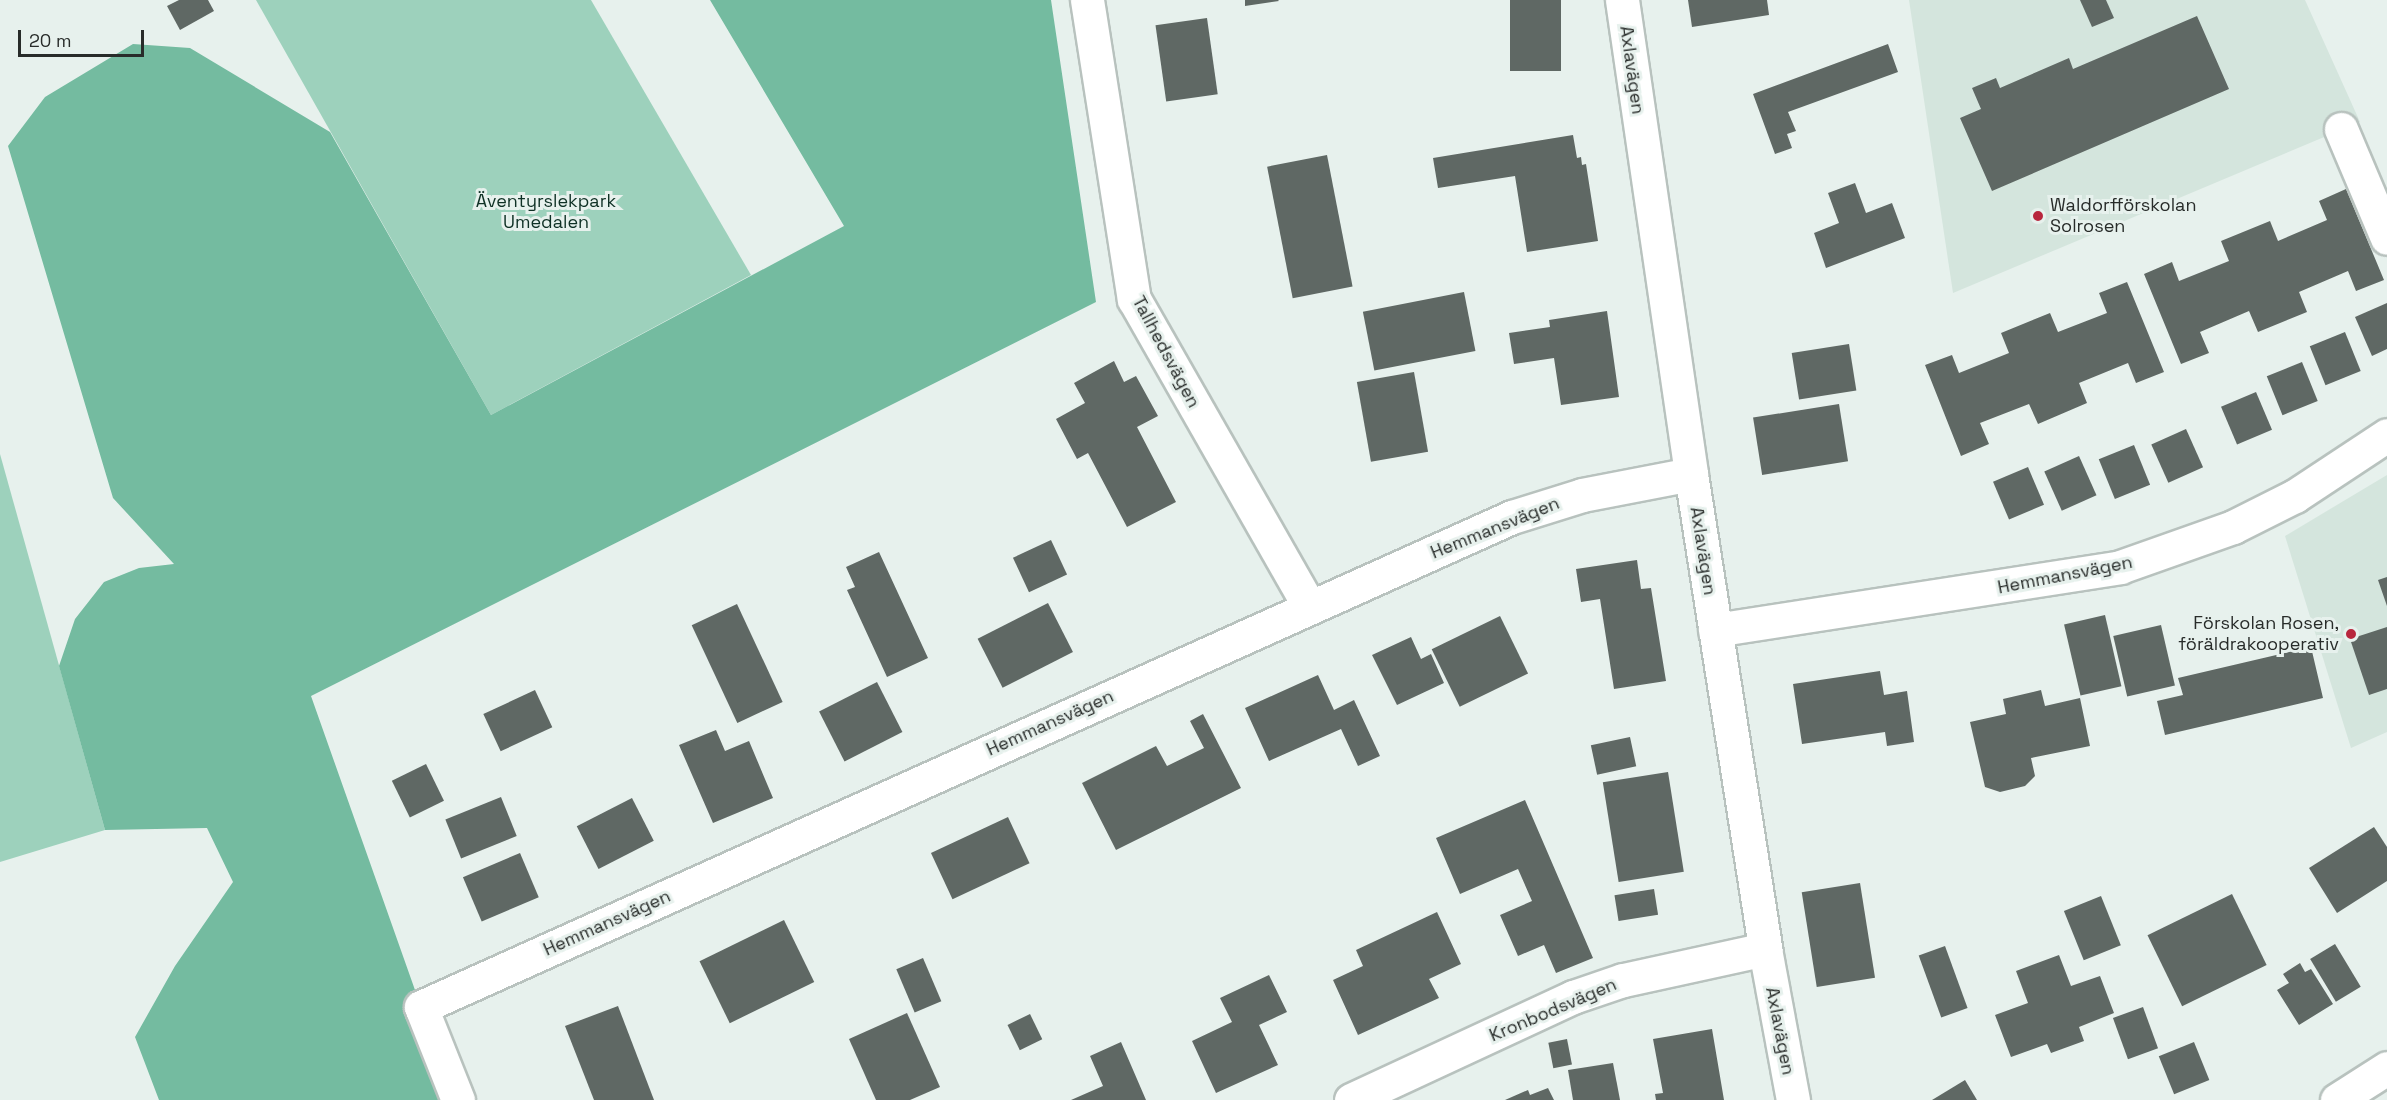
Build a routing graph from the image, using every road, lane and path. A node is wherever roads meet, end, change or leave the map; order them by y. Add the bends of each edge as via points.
1 (1087, 0) edge
2 (1622, 0) edge
3 (2341, 129) dead end
4 (2387, 238) edge
5 (2387, 435) edge
6 (1691, 474) junction
7 (1310, 606) junction
8 (1715, 630) junction
9 (1765, 949) junction
10 (2387, 1068) edge
11 (458, 1100) edge
12 (1352, 1100) edge
13 (1793, 1100) edge
14 (2337, 1100) edge

1 - 7 street, Tallhedsvägen via 1134,300
2 - 6 street, Axlavägen
3 - 4 street
5 - 8 street, Hemmansvägen via 2274,506 2176,550 2120,567
6 - 7 street, Hemmansvägen via 1545,505
6 - 8 street, Axlavägen
7 - 11 street, Hemmansvägen via 421,1007
8 - 9 street, Axlavägen
9 - 12 street, Kronbodsvägen via 1623,980 1574,997
9 - 13 street, Axlavägen
10 - 14 street

